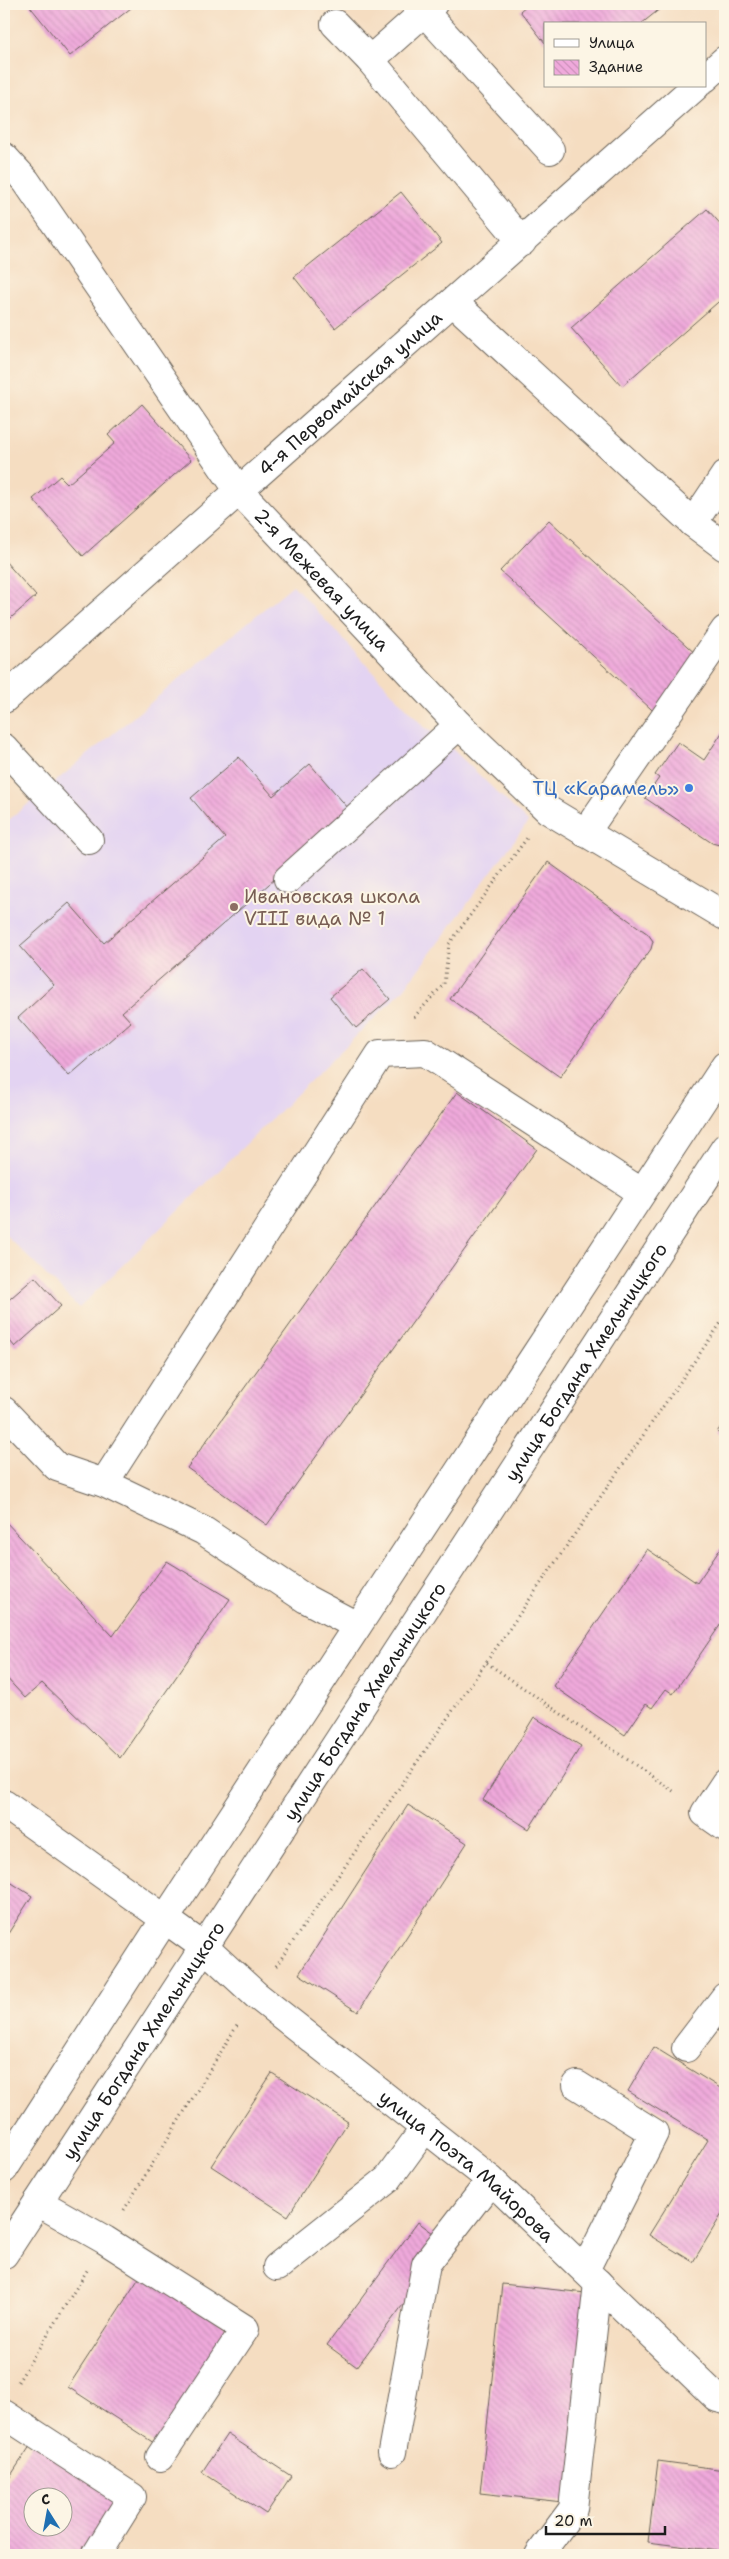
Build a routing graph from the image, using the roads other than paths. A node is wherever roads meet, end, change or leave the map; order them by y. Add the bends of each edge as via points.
1 (425, 6) edge
2 (335, 24) dead end
3 (370, 60) junction
4 (694, 88) edge
5 (550, 150) dead end
6 (4, 157) edge
7 (522, 242) junction
8 (453, 302) junction
9 (725, 475) edge
10 (239, 491) junction
11 (693, 524) junction
12 (725, 547) edge
13 (725, 630) edge
14 (4, 699) edge
15 (459, 725) junction
16 (4, 748) edge
17 (585, 833) junction
18 (89, 840) dead end
19 (288, 879) dead end
20 (725, 916) edge
21 (725, 1066) edge
22 (725, 1148) edge
23 (641, 1192) junction
24 (4, 1411) edge
25 (104, 1483) junction
26 (357, 1626) junction
27 (725, 1783) edge
28 (4, 1804) edge
29 (715, 1820) edge
30 (165, 1919) junction
31 (205, 1948) junction
32 (725, 1997) edge
33 (686, 2048) dead end
34 (577, 2085) dead end
35 (425, 2128) junction
36 (4, 2169) edge
37 (491, 2180) junction
38 (38, 2202) junction
39 (4, 2254) edge
40 (277, 2267) dead end
41 (592, 2277) junction
42 (721, 2399) edge
43 (4, 2414) edge
44 (392, 2452) dead end
45 (160, 2457) dead end
46 (96, 2555) edge
47 (539, 2555) edge

1 - 3 street
1 - 5 street
2 - 3 street
3 - 7 street
4 - 7 street, 4-я Первомайская улица
6 - 10 street, 2-я Межевая улица via 26,180
7 - 8 street, 4-я Первомайская улица
8 - 10 street, 4-я Первомайская улица
8 - 11 street
9 - 11 street
10 - 14 street, 4-я Первомайская улица
10 - 15 street, 2-я Межевая улица
11 - 12 street
13 - 17 street
15 - 17 street, 2-я Межевая улица via 548,810
15 - 19 street
16 - 18 street
17 - 20 street, 2-я Межевая улица
21 - 23 street
22 - 31 street, улица Богдана Хмельницкого
23 - 25 street via 425,1052 380,1054
23 - 26 street
24 - 25 street via 57,1467
25 - 26 street via 204,1531 306,1600
26 - 30 street
27 - 29 street
28 - 30 street, улица Поэта Майорова
30 - 31 street, улица Поэта Майорова
30 - 36 street
31 - 35 street, улица Поэта Майорова via 256,1995
31 - 38 street, улица Богдана Хмельницкого
32 - 33 street
34 - 41 street via 654,2133
35 - 37 street, улица Поэта Майорова
35 - 40 street via 388,2179
37 - 41 street, улица Поэта Майорова
37 - 44 street via 426,2264
38 - 39 street, улица Богдана Хмельницкого
38 - 45 street via 105,2240 245,2329
41 - 42 street, улица Поэта Майорова
41 - 47 street via 573,2509
43 - 46 street via 132,2497

